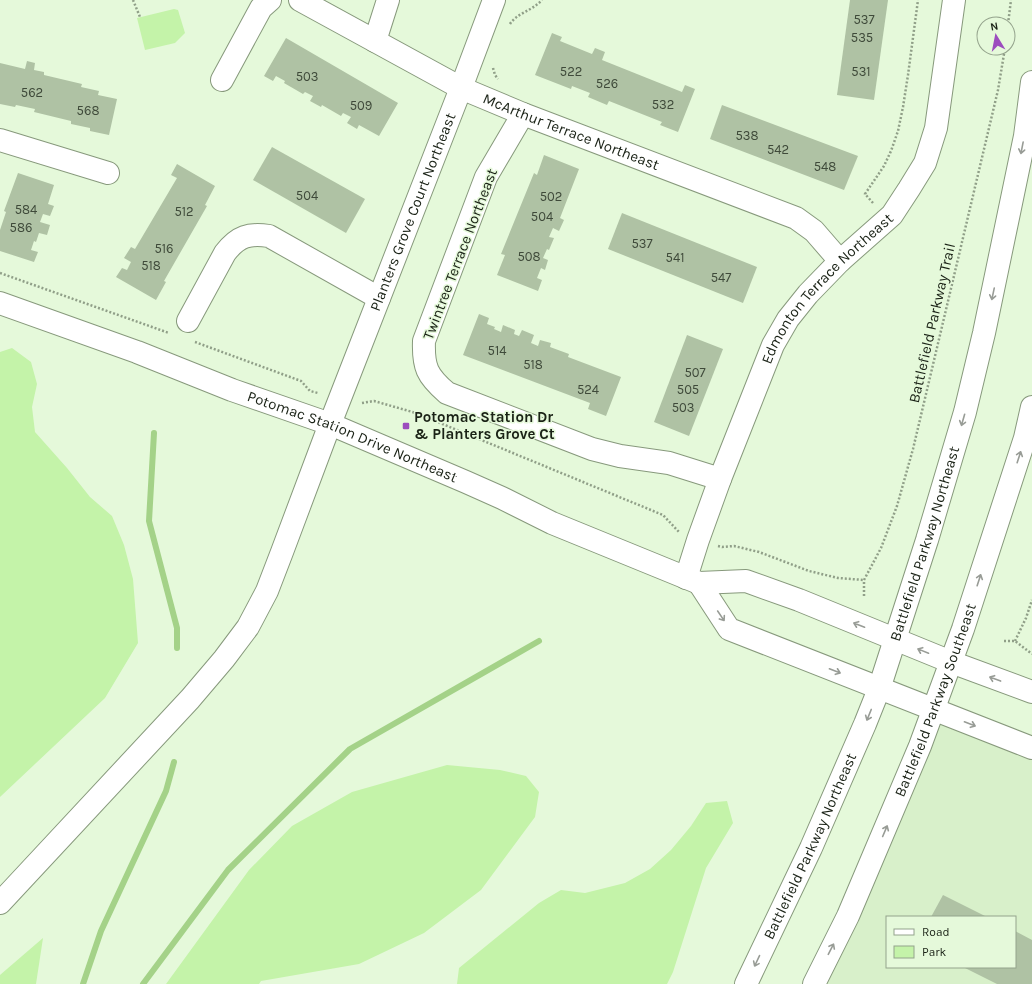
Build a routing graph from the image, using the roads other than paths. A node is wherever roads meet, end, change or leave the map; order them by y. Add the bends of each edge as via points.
1 (270, 0) edge
2 (300, 0) edge
3 (388, 0) edge
4 (494, 0) edge
5 (954, 0) edge
6 (374, 41) junction
7 (222, 80) dead end
8 (1032, 82) edge
9 (461, 88) junction
10 (523, 114) junction
11 (0, 140) edge
12 (108, 172) dead end
13 (840, 261) junction
14 (379, 298) junction
15 (0, 303) edge
16 (184, 332) road end
17 (1032, 407) edge
18 (330, 424) junction
19 (720, 479) junction
20 (693, 581) junction
21 (895, 639) junction
22 (952, 662) junction
23 (880, 689) junction
24 (1032, 692) edge
25 (933, 710) junction
26 (1032, 748) edge
27 (0, 903) edge
28 (746, 984) edge
29 (814, 984) edge

1 - 7 street via 261,8
2 - 6 street, McArthur Terrace Northeast
3 - 6 street
4 - 9 street, Planters Grove Court Northeast
5 - 13 street, Edmonton Terrace Northeast via 936,128 924,163 892,215
6 - 9 street, McArthur Terrace Northeast
8 -> 21 street, Battlefield Parkway Northeast via 1004,241 965,412 928,540
9 - 10 street, McArthur Terrace Northeast
9 - 14 street, Planters Grove Court Northeast
10 - 13 street, McArthur Terrace Northeast via 796,218 814,231
10 - 19 street, Twintree Terrace Northeast via 486,177 424,341 423,356 427,370 434,382 447,393 592,450 668,463
11 - 12 street
13 - 19 street, Edmonton Terrace Northeast via 788,319 773,345
14 - 16 street via 269,236 256,234 243,237 228,249
14 - 18 street, Planters Grove Court Northeast
15 - 18 street, Potomac Station Drive Northeast
22 -> 17 street, Battlefield Parkway Southeast
18 - 20 street, Potomac Station Drive Northeast via 466,482 552,523
18 - 27 street, Planters Grove Court Northeast via 282,552 248,627 190,699
19 - 20 street, Edmonton Terrace Northeast via 698,540
21 -> 20 street, Potomac Station Drive Northeast via 746,581
20 -> 23 street via 730,629
22 -> 21 street, Potomac Station Drive Northeast
21 - 23 street, Battlefield Parkway Northeast
24 -> 22 street, Potomac Station Drive Northeast
22 - 25 street, Battlefield Parkway Southeast
23 - 25 street
23 -> 28 street, Battlefield Parkway Northeast via 811,848
25 -> 26 street
29 -> 25 street, Battlefield Parkway Southeast via 848,916

